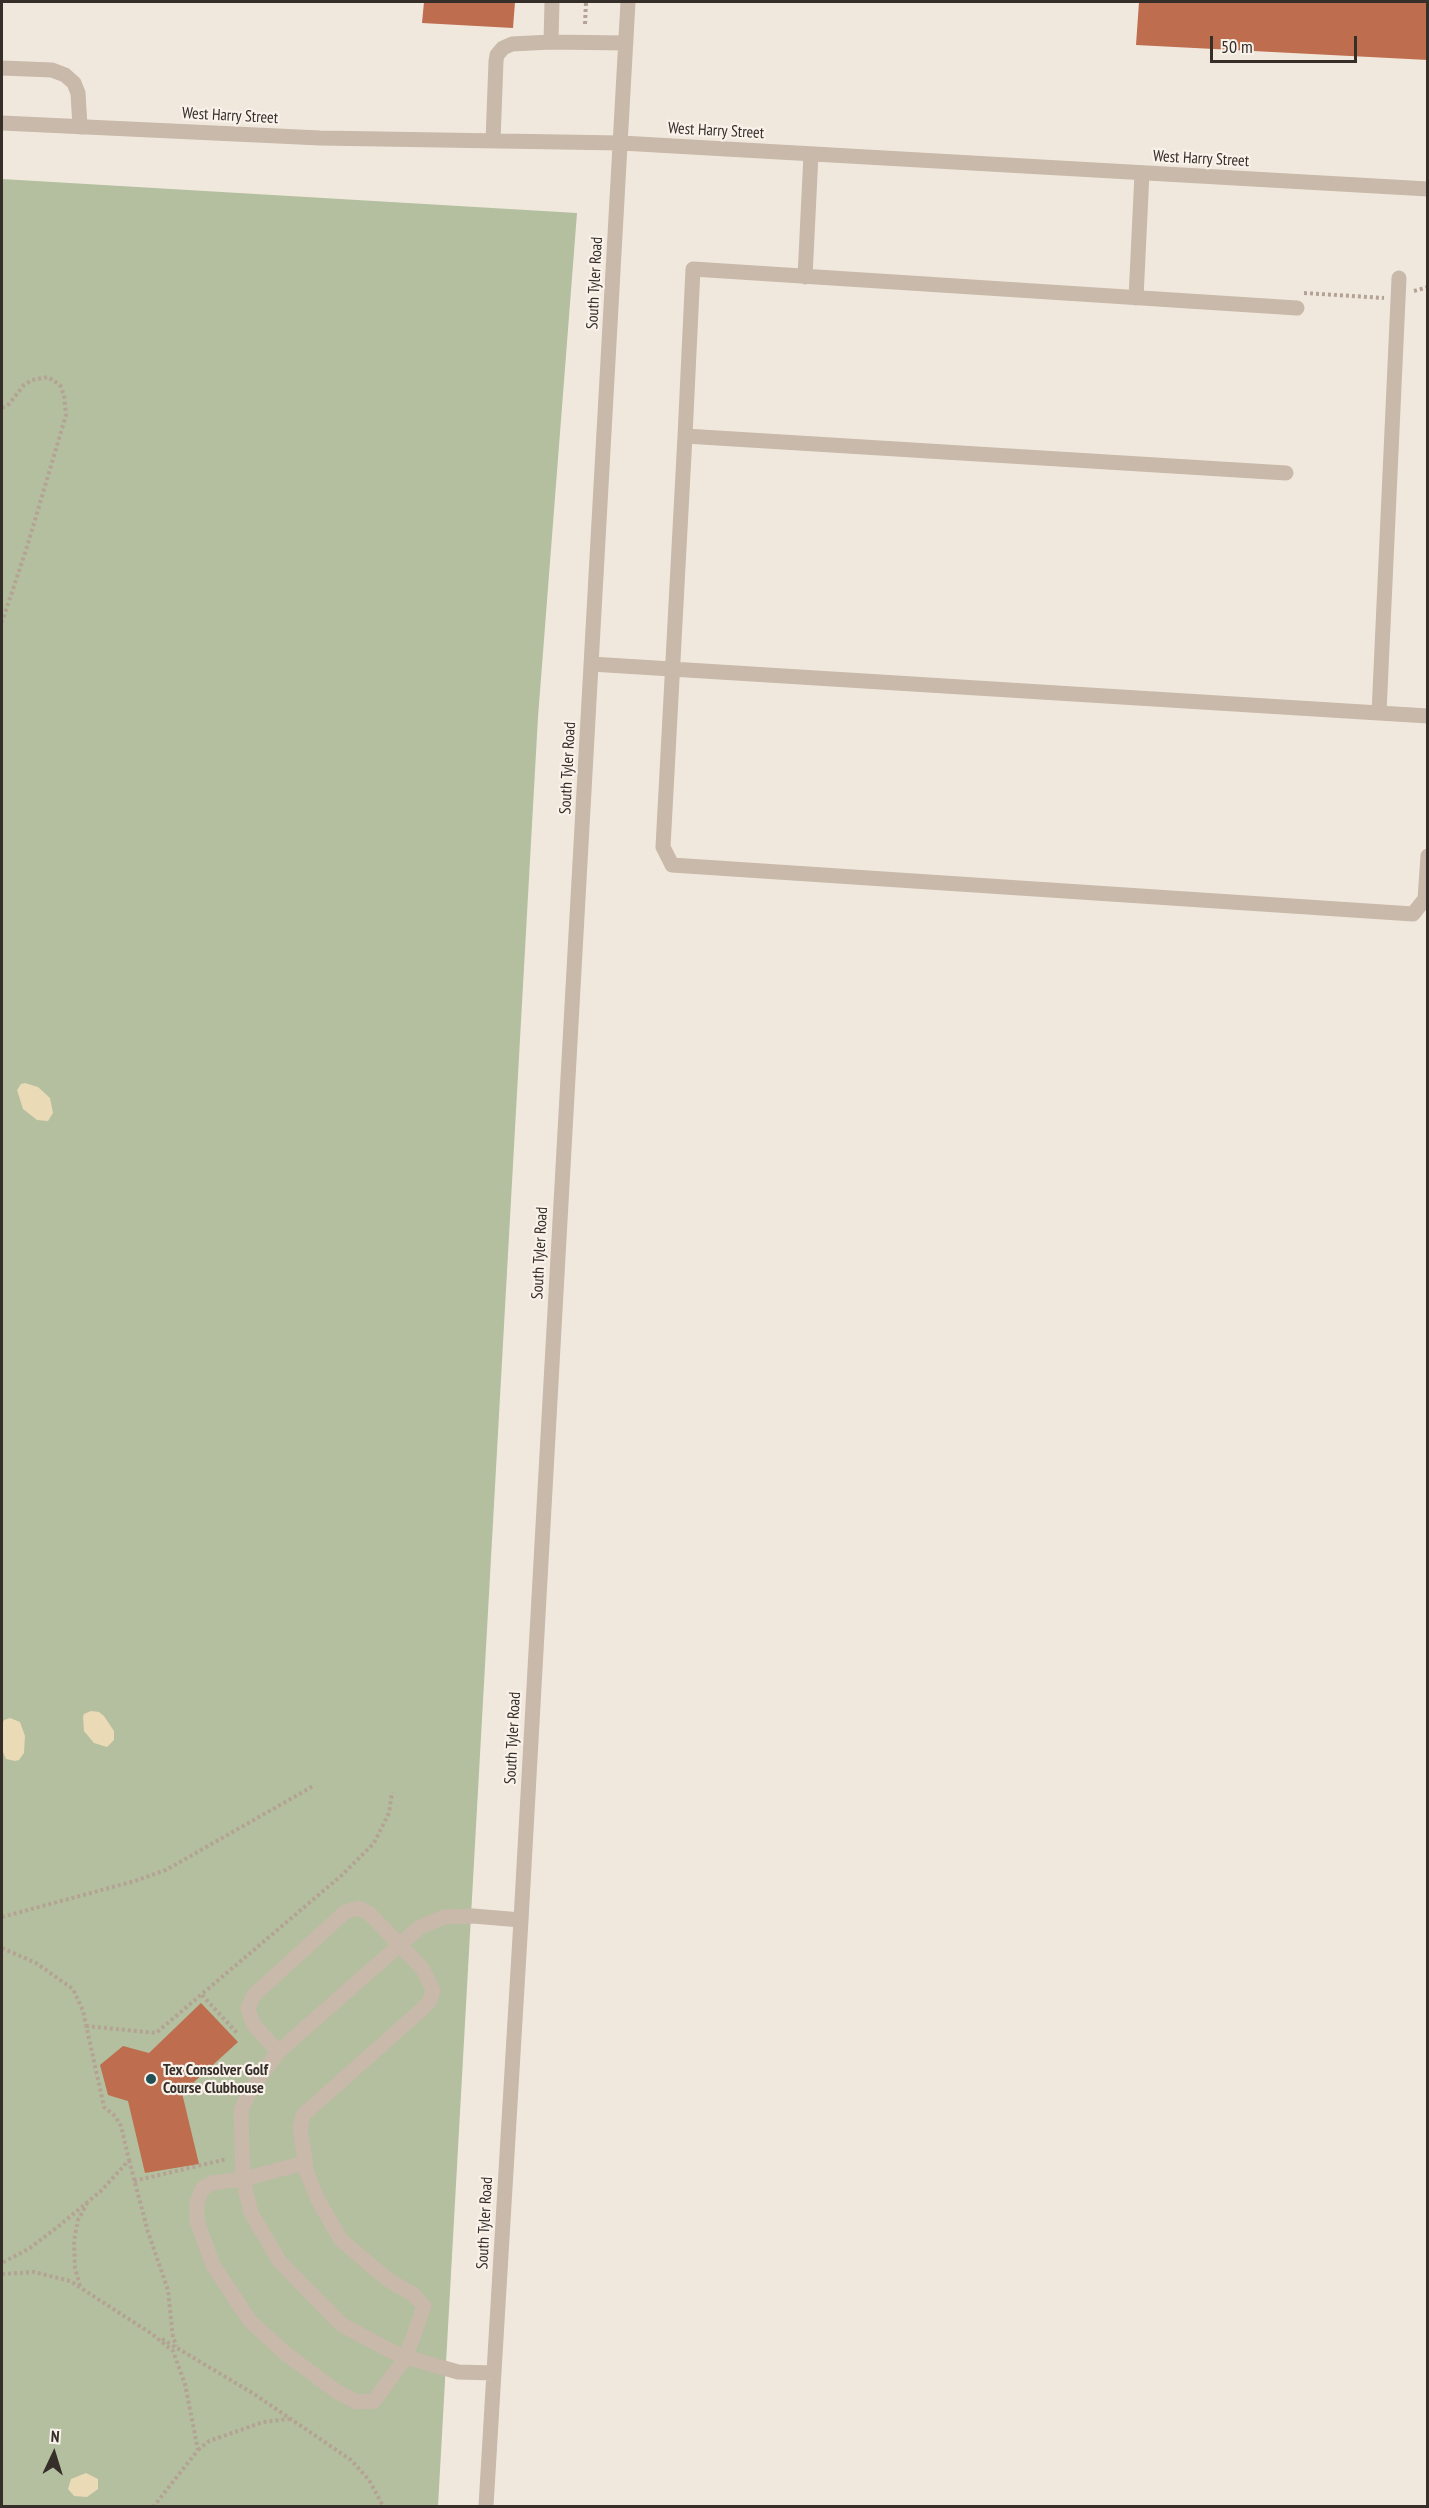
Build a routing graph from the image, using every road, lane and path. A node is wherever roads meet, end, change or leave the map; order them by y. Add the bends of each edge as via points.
1 (552, 2) edge
2 (586, 2) edge
3 (628, 2) edge
4 (585, 24) dead end
5 (551, 42) junction
6 (626, 44) junction
7 (2, 68) edge
8 (2, 123) edge
9 (80, 127) junction
10 (493, 141) junction
11 (621, 143) junction
12 (811, 154) junction
13 (1142, 173) junction
14 (1428, 189) edge
15 (805, 276) junction
16 (1399, 278) dead end
17 (1136, 298) junction
18 (1297, 308) dead end
19 (2, 408) edge
20 (685, 436) junction
21 (1286, 473) dead end
22 (2, 622) edge
23 (591, 664) junction
24 (674, 670) junction
25 (1379, 712) junction
26 (1428, 716) edge
27 (1428, 856) edge
28 (315, 1785) dead end
29 (392, 1792) dead end
30 (2, 1917) edge
31 (521, 1920) junction
32 (399, 1944) junction
33 (2, 1948) edge
34 (202, 1995) junction
35 (86, 2026) junction
36 (246, 2043) dead end
37 (278, 2052) junction
38 (242, 2156) junction
39 (129, 2160) junction
40 (305, 2163) junction
41 (243, 2179) junction
42 (134, 2181) junction
43 (89, 2201) junction
44 (2, 2263) edge
45 (2, 2274) edge
46 (80, 2288) junction
47 (152, 2334) junction
48 (177, 2347) junction
49 (406, 2356) junction
50 (494, 2373) junction
51 (291, 2419) junction
52 (198, 2450) junction
53 (154, 2506) edge
54 (383, 2506) edge
55 (486, 2506) edge

1 - 5 street
2 - 4 path
3 - 6 street, South Tyler Road
5 - 6 street
5 - 10 street via 512,44 497,55
6 - 11 street, South Tyler Road
7 - 9 street via 52,70 65,75 78,93
8 - 9 street, West Harry Street
9 - 10 street, West Harry Street
10 - 11 street, West Harry Street
11 - 12 street, West Harry Street
11 - 23 street, South Tyler Road
12 - 13 street, West Harry Street
12 - 15 street
13 - 14 street, West Harry Street
13 - 17 street
15 - 17 street
15 - 20 street via 693,269
16 - 25 street
17 - 18 street
19 - 22 path via 24,385 48,377 60,385 66,415
20 - 21 street
20 - 24 street
23 - 24 street
23 - 31 street, South Tyler Road
24 - 25 street
24 - 27 street via 663,847 672,865 1413,914 1425,899
25 - 26 street
28 - 30 path via 166,1870
29 - 34 path via 389,1813 374,1843
31 - 32 street via 444,1917 420,1927
31 - 50 street, South Tyler Road
32 - 37 street
32 - 37 street via 370,1914 359,1908 345,1912 254,1995 248,2008 253,2024
32 - 40 street via 422,1968 433,1990 430,2001 303,2115 300,2128
33 - 35 path via 36,1963 73,1989
34 - 35 path via 156,2033
34 - 36 path
35 - 39 path via 104,2107 121,2126
37 - 38 street via 241,2110
38 - 41 street
38 - 42 path
39 - 42 path
39 - 43 path
40 - 41 street
40 - 49 street via 318,2200 341,2240 424,2306
41 - 49 street via 251,2213 280,2262 342,2325
41 - 49 street via 213,2183 202,2189 196,2203 197,2221 213,2265 250,2321 285,2353 357,2402 374,2401
42 - 48 path via 168,2290
43 - 44 path via 30,2248
43 - 46 path via 78,2220 74,2241
45 - 46 path via 34,2272 70,2281
46 - 47 path
47 - 48 path
47 - 52 path via 173,2351 185,2384
48 - 51 path
49 - 50 street via 458,2372
50 - 55 street, South Tyler Road
51 - 52 path via 263,2422 209,2441
51 - 54 path via 351,2460 369,2480
52 - 53 path

